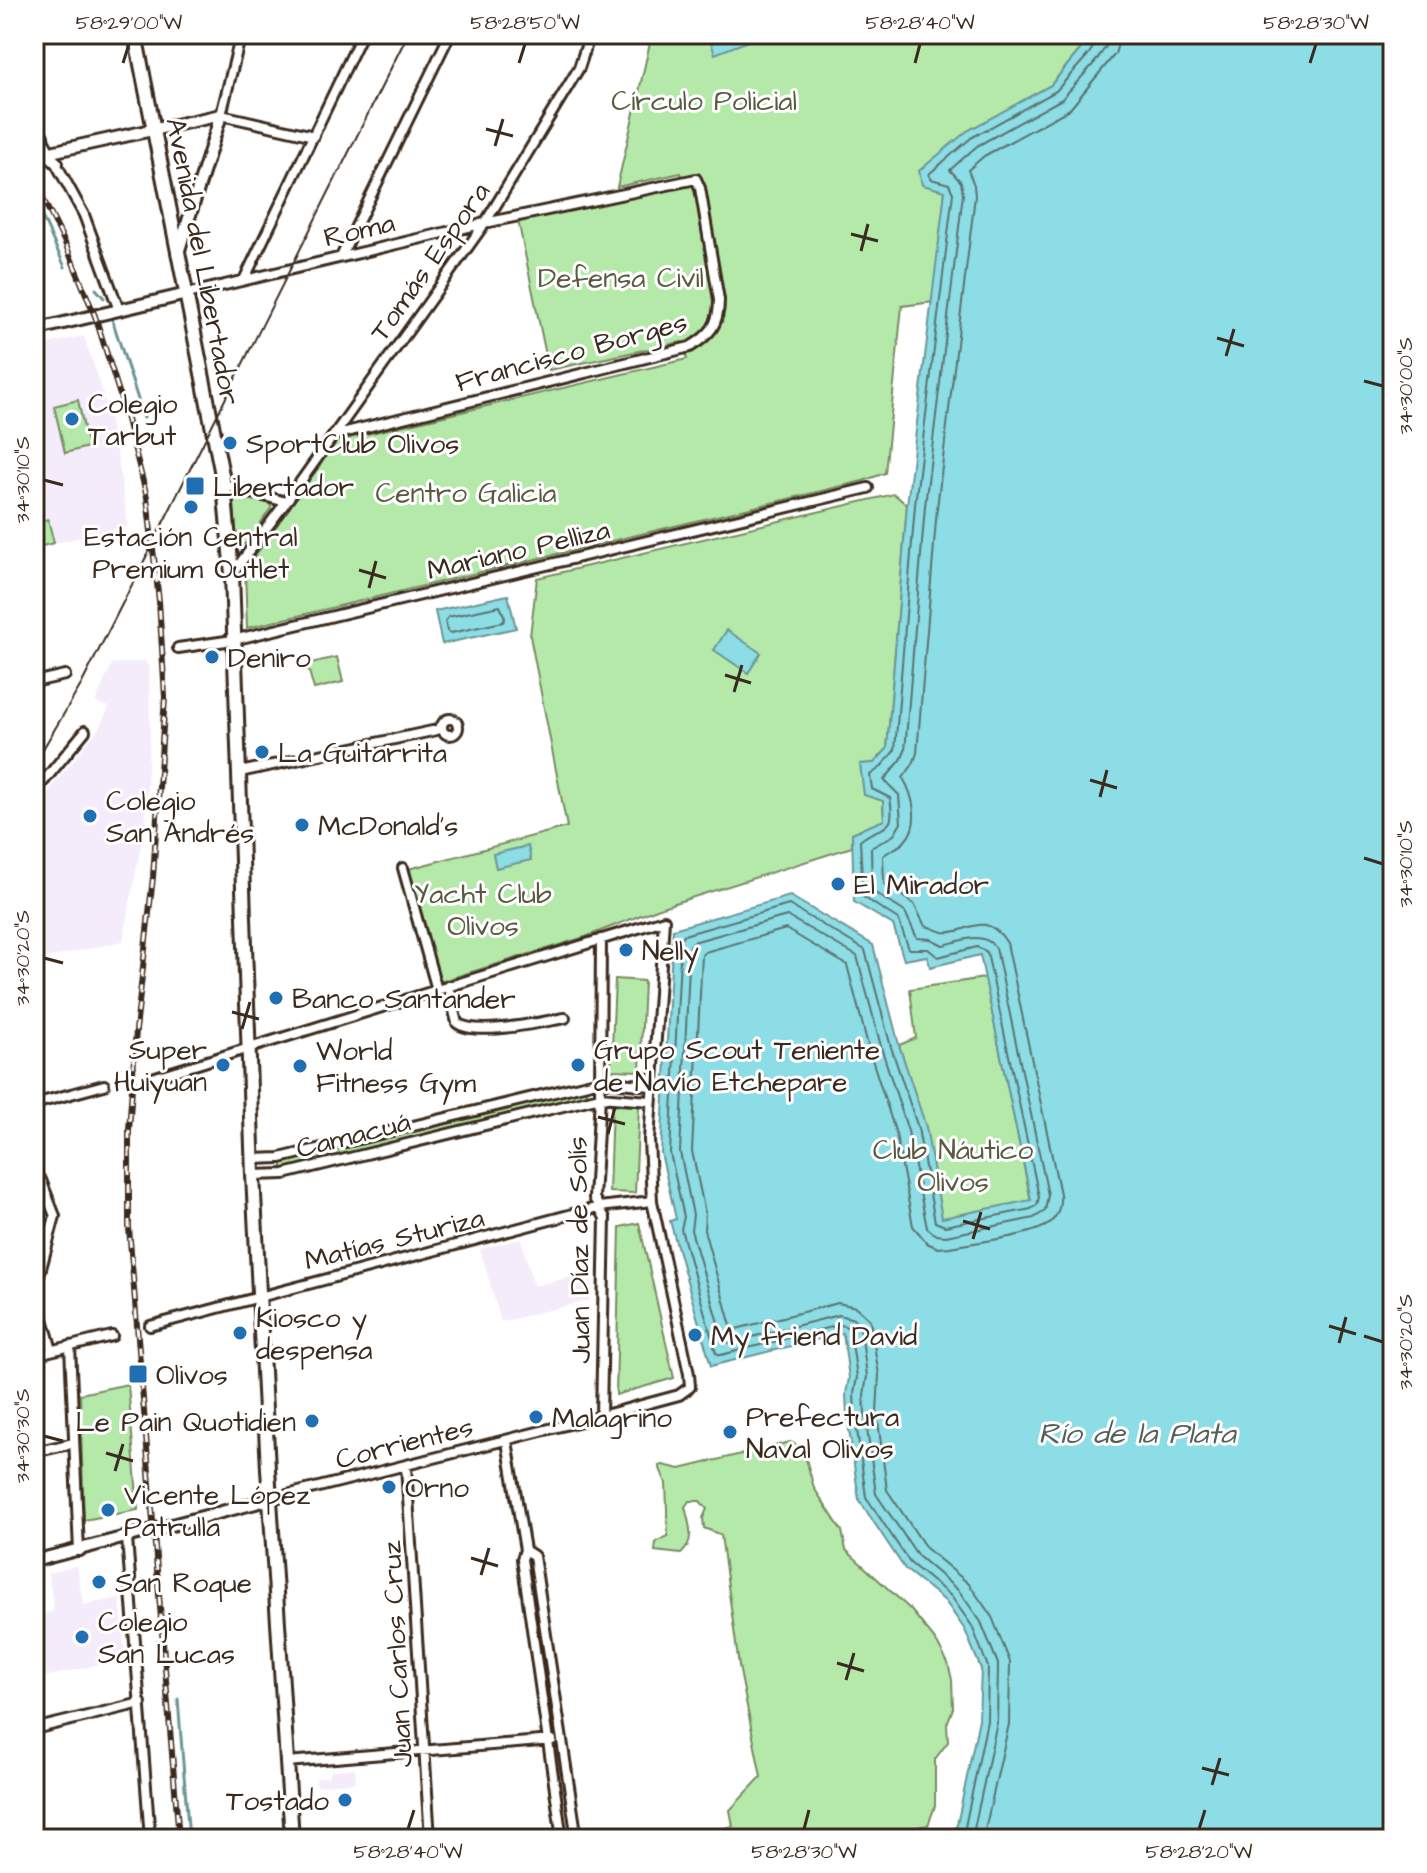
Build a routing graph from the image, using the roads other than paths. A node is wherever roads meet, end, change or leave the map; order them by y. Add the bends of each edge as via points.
1 (135, 34) edge
2 (241, 34) edge
3 (362, 34) edge
4 (450, 34) edge
5 (590, 34) edge
6 (221, 115) junction
7 (34, 123) edge
8 (153, 131) junction
9 (42, 136) junction
10 (314, 136) junction
11 (51, 152) junction
12 (38, 155) junction
13 (57, 163) junction
14 (696, 179) joint
15 (485, 223) junction
16 (178, 252) junction
17 (341, 257) junction
18 (244, 280) junction
19 (187, 294) junction
20 (119, 310) junction
21 (34, 330) edge
22 (334, 435) junction
23 (224, 485) junction
24 (868, 488) dead end
25 (286, 502) junction
26 (232, 574) junction
27 (233, 640) junction
28 (178, 648) dead end
29 (65, 675) dead end
30 (34, 682) edge
31 (441, 729) dead end
32 (85, 731) dead end
33 (240, 772) junction
34 (34, 793) edge
35 (403, 868) dead end
36 (601, 939) junction
37 (448, 986) junction
38 (437, 990) junction
39 (565, 1018) dead end
40 (248, 1047) junction
41 (149, 1079) dead end
42 (600, 1081) junction
43 (104, 1085) dead end
44 (651, 1086) junction
45 (600, 1097) junction
46 (650, 1101) junction
47 (34, 1104) edge
48 (500, 1105) junction
49 (503, 1120) junction
50 (347, 1142) junction
51 (351, 1158) junction
52 (253, 1159) junction
53 (253, 1175) junction
54 (34, 1176) edge
55 (652, 1201) junction
56 (599, 1207) junction
57 (260, 1295) junction
58 (150, 1326) dead end
59 (112, 1336) dead end
60 (70, 1346) junction
61 (52, 1350) junction
62 (34, 1355) edge
63 (601, 1416) junction
64 (507, 1441) junction
65 (74, 1443) junction
66 (34, 1452) edge
67 (406, 1466) junction
68 (271, 1499) junction
69 (127, 1538) junction
70 (525, 1550) junction
71 (79, 1551) junction
72 (34, 1561) edge
73 (141, 1703) junction
74 (34, 1729) edge
75 (561, 1739) junction
76 (547, 1740) junction
77 (423, 1751) junction
78 (287, 1762) junction
79 (150, 1839) edge
80 (292, 1839) edge
81 (430, 1839) edge
82 (562, 1839) edge
83 (577, 1839) edge

1 - 8 main road, Avenida del Libertador
2 - 6 street
3 - 10 street
4 - 17 street
5 - 15 street, Tomás Espora via 579,68
6 - 8 street
6 - 10 street
6 - 16 street
7 - 9 street
8 - 11 street
8 - 16 main road, Avenida del Libertador
9 - 11 street
9 - 12 street
10 - 18 street
11 - 12 street
11 - 13 street
12 - 13 street
13 - 20 street via 84,215
14 - 15 street, Roma
14 - 22 street, Francisco Borges via 719,300 714,329 704,339 690,347
15 - 17 street, Roma
15 - 22 street, Tomás Espora
16 - 19 main road, Avenida del Libertador
17 - 18 street, Roma
18 - 19 street, Roma
19 - 20 street, Roma
19 - 23 main road, Avenida del Libertador
20 - 21 street, Roma
22 - 25 street, Tomás Espora
23 - 25 street
23 - 26 main road, Avenida del Libertador
24 - 27 street, Mariano Pelliza
25 - 26 street, Tomás Espora
26 - 27 main road, Avenida del Libertador
27 - 28 street, Mariano Pelliza
27 - 33 main road, Avenida del Libertador
29 - 30 street
31 - 33 street
32 - 34 street
33 - 40 main road, Avenida del Libertador
35 - 38 street
36 - 37 street
36 - 42 street, Juan Díaz de Solís
36 - 44 street via 664,920
37 - 38 street
37 - 39 street via 462,1027 491,1030
38 - 40 street
40 - 41 street
40 - 52 main road, Avenida del Libertador
42 - 44 street, Camacuá
42 - 45 street, Juan Díaz de Solís
42 - 48 street, Camacuá
43 - 47 street
44 - 46 street
45 - 46 street, Camacuá
45 - 49 street, Camacuá
45 - 56 street, Juan Díaz de Solís via 594,1198
46 - 55 street
48 - 49 street
48 - 50 street, Camacuá
49 - 51 street, Camacuá
50 - 51 street
50 - 52 street, Camacuá
51 - 53 street, Camacuá via 284,1174
52 - 53 main road, Avenida del Libertador
53 - 57 main road, Avenida del Libertador
54 - 61 street via 41,1180 55,1216 35,1291
55 - 56 street, Matías Sturiza
55 - 63 street, Corrientes via 690,1387 679,1395
56 - 57 street, Matías Sturiza
56 - 63 street, Juan Díaz de Solís via 605,1218
57 - 58 street, Matías Sturiza
57 - 68 main road, Avenida del Libertador
59 - 60 street
60 - 61 street
60 - 65 street
61 - 62 street
63 - 64 street, Corrientes
64 - 67 street, Corrientes
64 - 70 street
65 - 66 street
65 - 71 street
67 - 68 street, Corrientes
67 - 77 street, Juan Carlos Cruz
68 - 69 street, Corrientes
68 - 78 main road, Avenida del Libertador
69 - 71 street, Corrientes
69 - 73 street
70 - 75 street via 534,1556
70 - 76 street via 522,1559
71 - 72 street, Corrientes
73 - 74 street
73 - 79 street
75 - 76 street
75 - 83 street
76 - 77 street
76 - 82 street
77 - 78 street
77 - 81 street, Juan Carlos Cruz
78 - 80 main road, Avenida del Libertador

